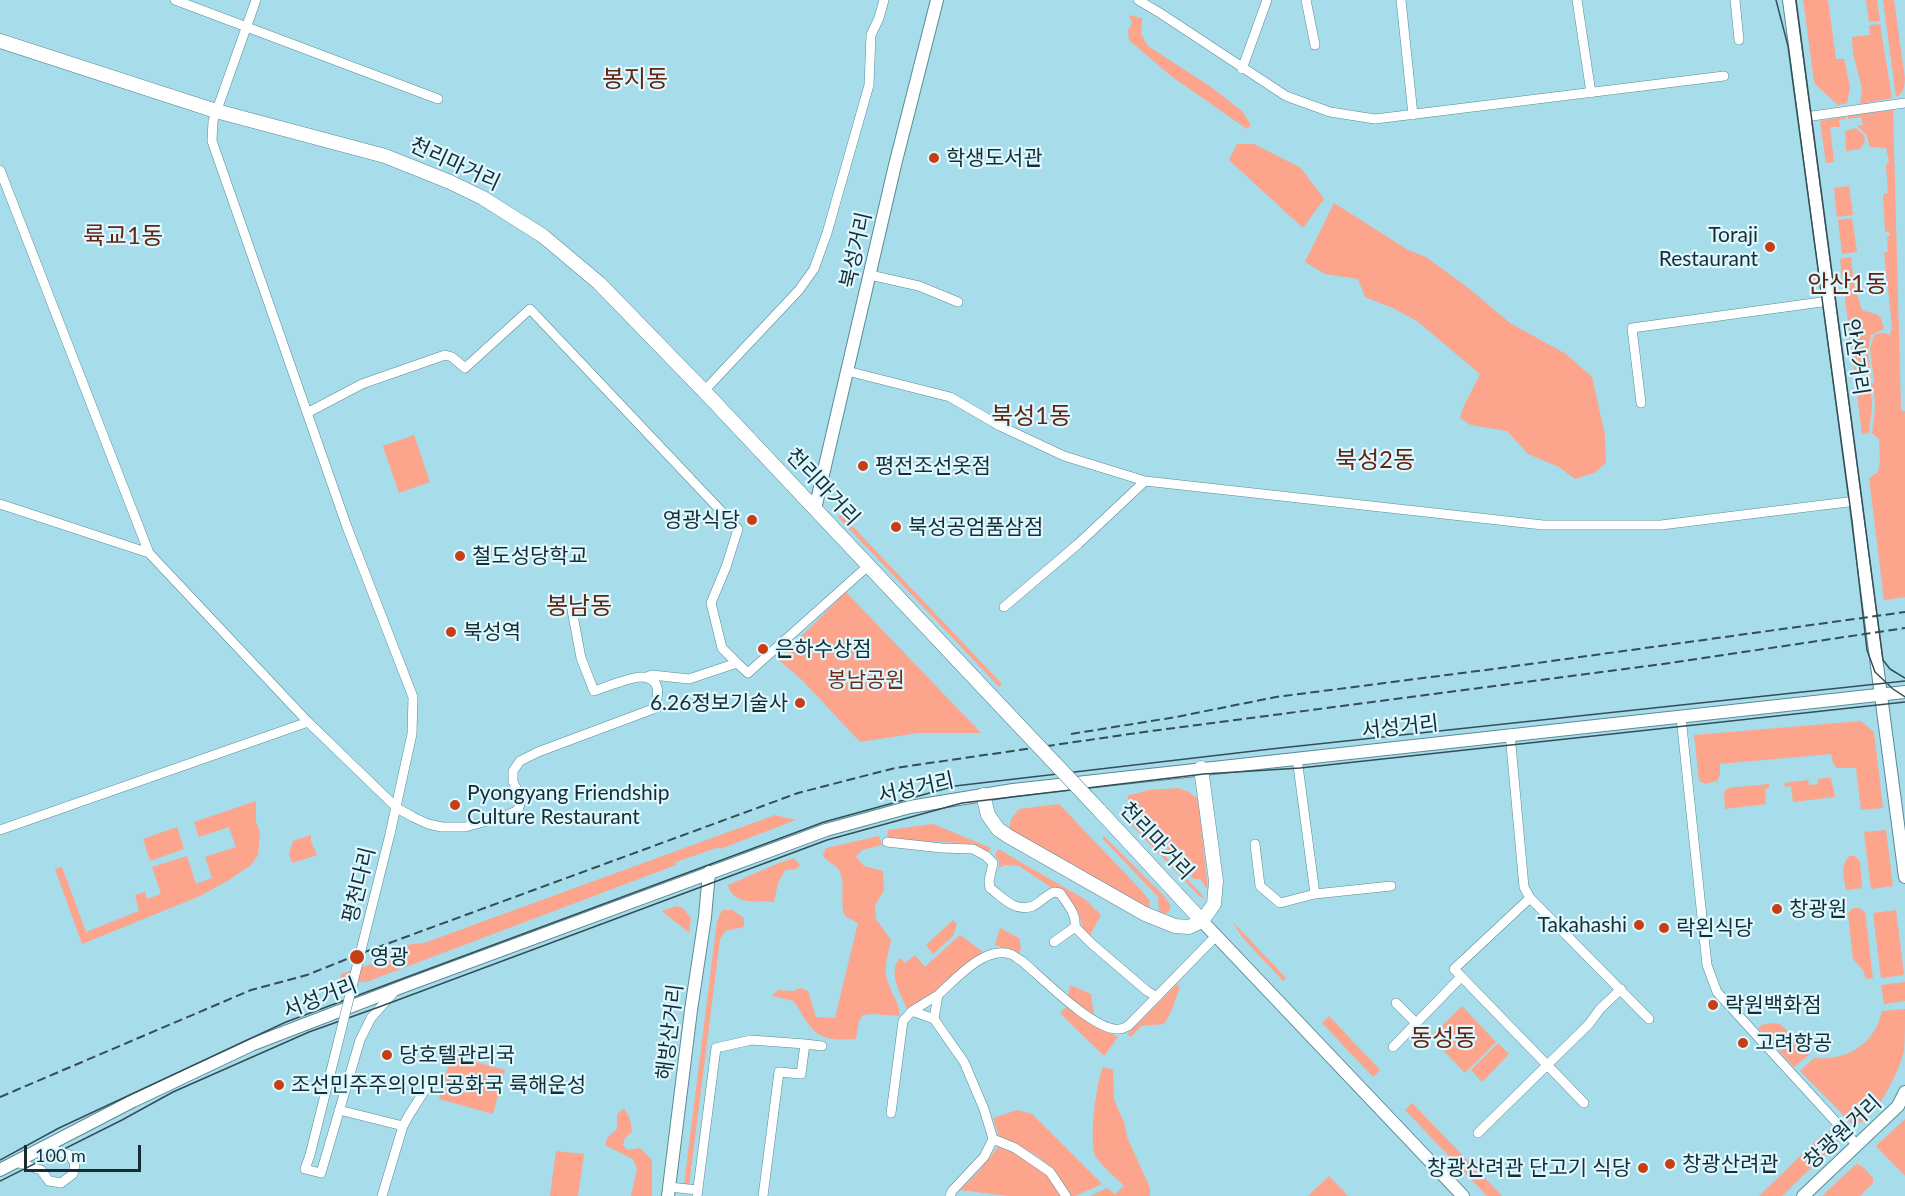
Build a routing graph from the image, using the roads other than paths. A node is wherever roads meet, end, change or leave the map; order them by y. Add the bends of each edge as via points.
1 (176, 0) edge
2 (256, 0) edge
3 (884, 0) edge
4 (937, 0) edge
5 (1138, 0) edge
6 (1267, 0) edge
7 (1306, 0) edge
8 (1401, 0) edge
9 (1576, 0) edge
10 (1735, 0) edge
11 (1780, 0) edge
12 (1789, 0) edge
13 (246, 27) junction
14 (1739, 40) dead end
15 (0, 41) edge
16 (1795, 41) junction
17 (1315, 45) dead end
18 (1242, 69) junction
19 (1724, 76) dead end
20 (1591, 93) junction
21 (438, 99) dead end
22 (1905, 103) edge
23 (216, 111) junction
24 (1413, 115) junction
25 (1805, 117) junction
26 (0, 170) edge
27 (870, 275) junction
28 (1829, 301) junction
29 (958, 302) dead end
30 (847, 371) junction
31 (704, 391) junction
32 (1641, 403) dead end
33 (307, 413) junction
34 (1145, 481) junction
35 (1856, 501) junction
36 (0, 504) edge
37 (815, 509) junction
38 (149, 553) junction
39 (868, 566) junction
40 (1004, 607) dead end
41 (572, 610) dead end
42 (737, 663) junction
43 (669, 677) junction
44 (645, 678) junction
45 (1881, 689) junction
46 (1905, 692) edge
47 (659, 693) junction
48 (1681, 717) junction
49 (308, 722) junction
50 (1510, 734) junction
51 (1298, 758) junction
52 (1201, 768) junction
53 (983, 795) junction
54 (397, 808) junction
55 (0, 830) edge
56 (887, 842) dead end
57 (1255, 844) dead end
58 (709, 872) junction
59 (1905, 877) edge
60 (1391, 886) dead end
61 (1315, 894) junction
62 (1530, 898) junction
63 (1202, 921) junction
64 (1075, 927) junction
65 (1216, 936) junction
66 (1054, 942) dead end
67 (1461, 977) junction
68 (407, 985) junction
69 (1621, 989) junction
70 (938, 995) junction
71 (1157, 997) junction
72 (1396, 1003) dead end
73 (912, 1011) junction
74 (934, 1019) junction
75 (1649, 1019) dead end
76 (1416, 1023) junction
77 (805, 1044) junction
78 (822, 1046) dead end
79 (1393, 1047) dead end
80 (1548, 1066) junction
81 (432, 1079) dead end
82 (1905, 1092) edge
83 (1584, 1103) dead end
84 (1902, 1103) edge
85 (339, 1110) junction
86 (891, 1113) dead end
87 (403, 1126) junction
88 (1478, 1133) dead end
89 (993, 1139) junction
90 (1857, 1145) junction
91 (45, 1147) junction
92 (16, 1162) junction
93 (0, 1170) edge
94 (669, 1192) edge
95 (697, 1193) edge
96 (382, 1196) edge
97 (763, 1196) edge
98 (950, 1196) edge
99 (1066, 1196) edge
100 (1463, 1196) edge
101 (1803, 1196) edge

1 - 13 street
2 - 13 street, 평천다리
3 - 31 street via 871,35 869,85 814,269
4 - 27 main road, 북성거리
5 - 18 street
6 - 18 street
7 - 17 street
8 - 24 street
9 - 20 street
10 - 14 street
11 - 16 main road
12 - 16 main road, 안산거리
13 - 21 street
13 - 23 street, 평천다리
15 - 23 highway, 천리마거리
16 - 25 main road, 안산거리
18 - 24 street via 1286,96 1330,112 1376,119
19 - 20 street
20 - 24 street
22 - 25 street
23 - 31 highway, 천리마거리 via 385,156 450,182 514,216 599,284
23 - 33 street, 평천다리 via 212,127 214,147
25 - 28 main road, 안산거리
26 - 38 street
27 - 29 street via 919,286
27 - 30 main road, 북성거리
28 - 32 street via 1632,328
28 - 35 main road, 안산거리
30 - 34 street via 950,397 1064,456
30 - 37 main road, 북성거리
31 - 37 highway, 천리마거리
33 - 42 street via 362,384 445,355 465,368 530,309 738,529 711,603 722,648
33 - 54 street, 평천다리 via 413,697 412,734
34 - 35 street via 1544,525 1660,525
34 - 40 street
35 - 45 main road, 안산거리
36 - 38 street
37 - 39 highway, 천리마거리
38 - 49 street
39 - 42 street via 748,673
39 - 63 highway, 천리마거리, bridge
41 - 44 street via 594,691
42 - 43 street via 688,679
43 - 44 street
43 - 47 street
44 - 47 street via 653,680
45 - 46 main road, 서성거리
45 - 48 main road, 서성거리
45 - 59 main road
47 - 54 street via 653,709 644,714 520,761 513,771 513,782 521,797 520,804 518,810 506,816 476,826 442,827
48 - 50 main road, 서성거리
48 - 90 street via 1711,980 1717,992
49 - 54 street
49 - 55 street
50 - 51 main road, 서성거리
50 - 62 street via 1521,873
51 - 52 main road, 서성거리
51 - 61 street
52 - 53 main road, 서성거리
52 - 63 highway via 1216,881 1214,904
53 - 58 main road, 서성거리 via 910,807 857,821
53 - 63 highway via 988,815 998,829 1017,842 1145,914 1175,926 1189,927
54 - 85 street, 평천다리, bridge via 305,1169 321,1173
56 - 64 street via 973,849 993,863 990,888 1007,902 1024,909 1054,892 1060,893 1074,914
57 - 61 street via 1260,886 1280,903
58 - 68 main road, 서성거리
58 - 94 main road, 해방산거리
60 - 61 street
62 - 67 street via 1454,969
62 - 69 street
63 - 65 main road, 천리마거리
64 - 66 street
64 - 71 street
65 - 71 street
65 - 100 main road, 천리마거리
67 - 76 street
67 - 80 street
68 - 85 street via 392,994 371,1018 360,1040
68 - 91 main road, 서성거리 via 241,1050
69 - 75 street
69 - 80 street
70 - 71 street via 983,957 996,953 1010,954 1022,961 1092,1021 1107,1027 1128,1026
70 - 73 street
70 - 74 street
72 - 76 street
73 - 74 street
73 - 86 street via 901,1027
74 - 89 street via 964,1062
76 - 79 street
77 - 78 street
77 - 95 street via 751,1040 716,1048
77 - 97 street via 801,1074 779,1072
80 - 83 street
80 - 88 street
81 - 87 street
82 - 84 main road, 창광원거리
84 - 90 main road, 창광원거리
85 - 87 street
87 - 96 street
89 - 98 street via 984,1157
89 - 99 street via 1015,1148 1050,1172
90 - 101 main road, 창광원거리
91 - 92 main road, 서성거리
91 - 92 street via 70,1155 75,1164 73,1174 61,1183 49,1181 41,1170
92 - 93 main road, 서성거리
94 - 95 street

